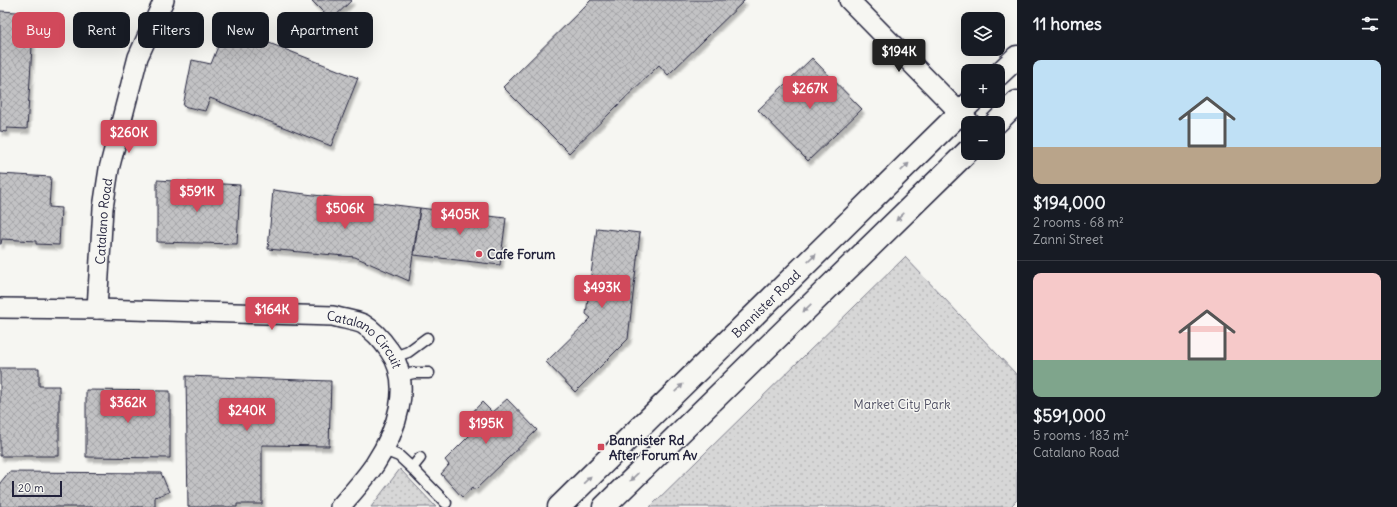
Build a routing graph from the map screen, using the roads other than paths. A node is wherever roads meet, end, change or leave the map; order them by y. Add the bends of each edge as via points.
1 (164, 0) edge
2 (849, 0) edge
3 (1017, 57) edge
4 (1005, 68) edge
5 (1017, 102) edge
6 (967, 112) edge
7 (1003, 116) edge
8 (961, 158) edge
9 (0, 308) edge
10 (96, 309) junction
11 (427, 338) dead end
12 (394, 357) junction
13 (429, 373) dead end
14 (400, 376) junction
15 (384, 450) junction
16 (420, 458) dead end
17 (412, 468) junction
18 (446, 503) dead end
19 (340, 507) edge
20 (559, 507) edge
21 (604, 507) edge

1 - 10 street, Catalano Road via 138,57 109,169 103,208
2 - 6 street
3 - 4 main road
5 - 7 main road
20 -> 6 main road, Bannister Road
8 -> 21 main road
9 - 10 street, Catalano Circuit
10 - 12 street, Catalano Circuit via 333,316 362,324 381,339
11 - 12 lane via 408,352
12 - 14 street, Catalano Circuit
13 - 14 lane
14 - 15 street, Catalano Circuit via 399,412
15 - 17 lane via 399,456
15 - 19 street, Catalano Circuit
16 - 17 lane
17 - 18 lane

